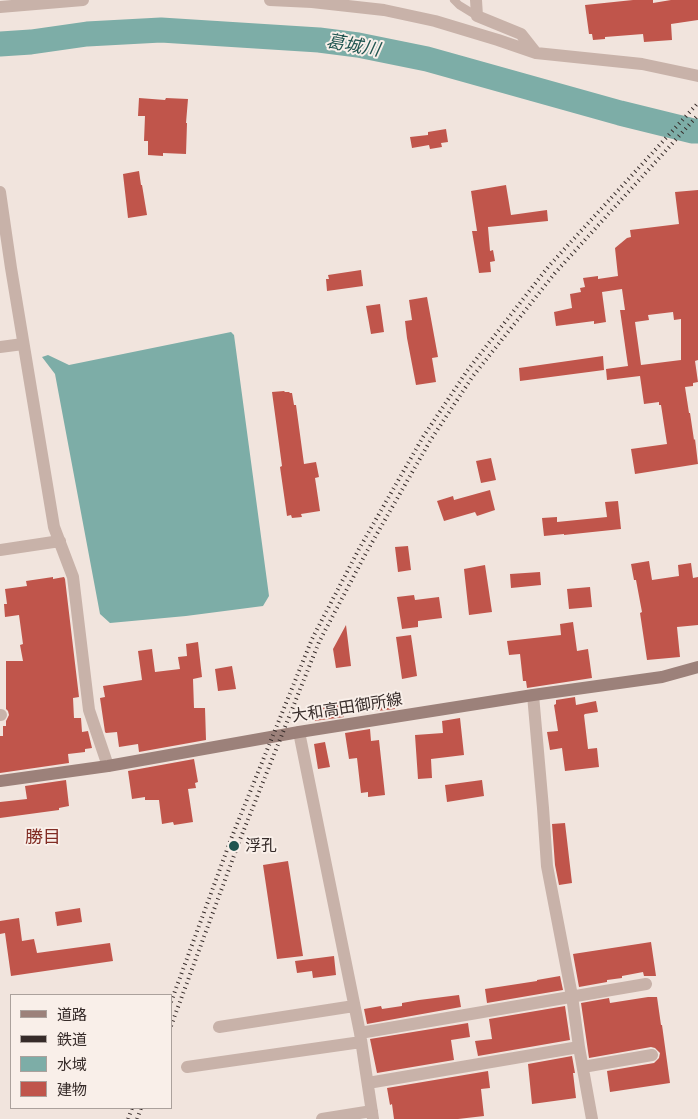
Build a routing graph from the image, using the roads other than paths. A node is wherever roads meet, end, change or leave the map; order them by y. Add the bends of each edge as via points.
1 (83, 0) edge
2 (270, 0) edge
3 (454, 0) edge
4 (476, 0) edge
5 (25, 2) edge
6 (0, 7) edge
7 (477, 16) junction
8 (536, 53) junction
9 (698, 76) edge
10 (0, 192) edge
11 (1, 207) edge
12 (5, 269) edge
13 (24, 344) junction
14 (0, 347) edge
15 (60, 541) junction
16 (0, 550) edge
17 (698, 667) edge
18 (534, 695) junction
19 (299, 732) junction
20 (108, 766) junction
21 (0, 782) edge
22 (646, 984) dead end
23 (572, 996) junction
24 (354, 1006) junction
25 (219, 1027) dead end
26 (361, 1038) junction
27 (579, 1047) junction
28 (652, 1055) dead end
29 (187, 1067) dead end
30 (583, 1068) junction
31 (368, 1083) junction
32 (373, 1115) edge
33 (322, 1119) edge
34 (592, 1119) edge

1 - 5 street
2 - 8 street via 384,10 435,21
3 - 7 lane
4 - 7 street
5 - 6 street
7 - 8 street via 521,34
8 - 9 street via 642,64
10 - 11 street
11 - 12 street
12 - 13 street
13 - 14 street
13 - 15 street via 54,527
15 - 16 street
15 - 20 street via 73,577 89,710
17 - 18 main road, 大和高田御所線 via 662,677
18 - 19 main road, 大和高田御所線
18 - 23 street via 547,866
19 - 20 main road, 大和高田御所線
19 - 24 street
20 - 21 main road, 大和高田御所線
22 - 23 street
23 - 26 street
23 - 27 street
24 - 25 street
24 - 26 street
26 - 29 street
26 - 31 street
27 - 30 street
27 - 31 street
28 - 30 street
30 - 34 street
31 - 32 street
32 - 33 street

